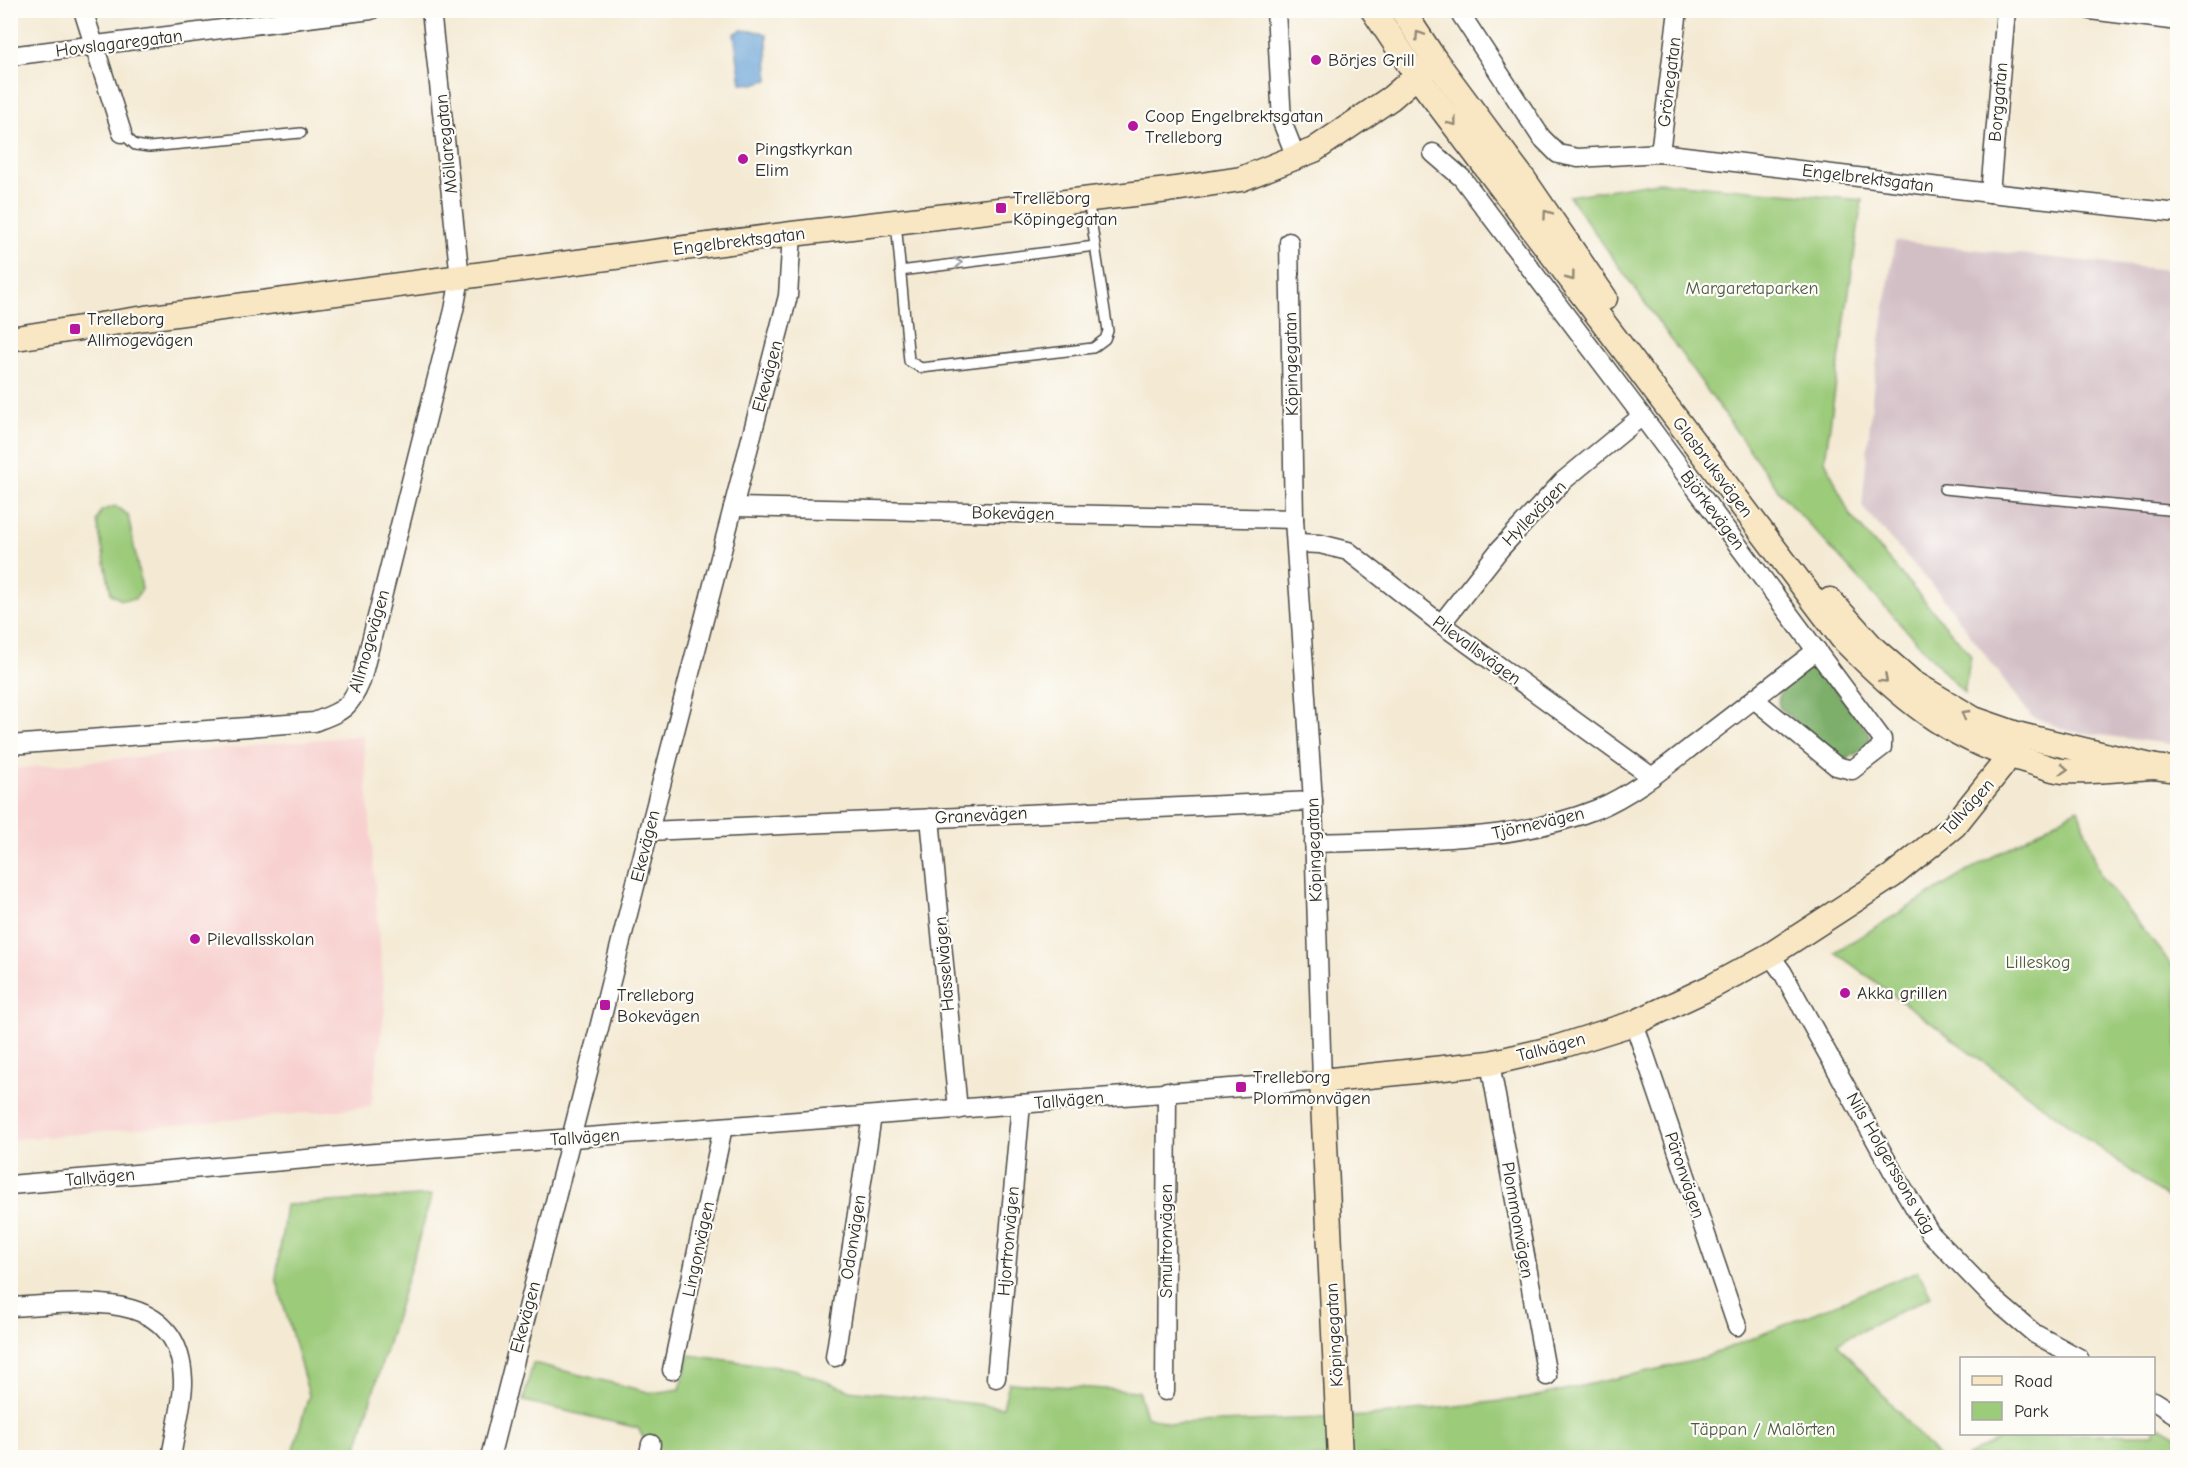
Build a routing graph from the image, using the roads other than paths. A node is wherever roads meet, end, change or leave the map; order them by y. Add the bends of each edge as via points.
1 (83, 10) edge
2 (371, 10) edge
3 (431, 10) edge
4 (1276, 10) edge
5 (1373, 10) edge
6 (1402, 10) edge
7 (1458, 10) edge
8 (1678, 10) edge
9 (2006, 10) edge
10 (2090, 10) edge
11 (2178, 21) edge
12 (94, 46) junction
13 (10, 56) edge
14 (1426, 68) junction
15 (122, 133) joint
16 (301, 133) dead end
17 (1433, 153) dead end
18 (1660, 153) junction
19 (1296, 158) junction
20 (1990, 193) junction
21 (1088, 199) junction
22 (2178, 213) edge
23 (896, 222) junction
24 (792, 234) junction
25 (1288, 242) dead end
26 (1095, 246) junction
27 (900, 271) junction
28 (460, 278) junction
29 (10, 339) edge
30 (1642, 416) junction
31 (1944, 489) dead end
32 (733, 507) junction
33 (2178, 511) edge
34 (1294, 519) junction
35 (1296, 543) junction
36 (1441, 624) junction
37 (1817, 650) junction
38 (1754, 699) junction
39 (10, 745) edge
40 (2014, 745) junction
41 (2166, 769) edge
42 (1652, 777) junction
43 (1313, 801) junction
44 (930, 818) junction
45 (649, 831) junction
46 (1314, 843) junction
47 (1770, 955) junction
48 (1634, 1023) junction
49 (1490, 1063) junction
50 (1322, 1081) junction
51 (1167, 1091) junction
52 (1021, 1104) junction
53 (957, 1110) junction
54 (872, 1116) junction
55 (723, 1127) junction
56 (572, 1138) junction
57 (10, 1185) edge
58 (10, 1307) edge
59 (1737, 1326) dead end
60 (835, 1357) dead end
61 (2075, 1357) edge
62 (672, 1370) dead end
63 (1547, 1376) dead end
64 (996, 1378) dead end
65 (1165, 1391) dead end
66 (2155, 1402) edge
67 (2178, 1416) edge
68 (171, 1458) edge
69 (490, 1458) edge
70 (1340, 1458) edge

1 - 12 street
2 - 12 street, Hovslagaregatan
3 - 28 street, Möllaregatan
4 - 19 street via 1282,122
5 - 14 main road, Glasbruksvägen
14 -> 6 main road, Glasbruksvägen
7 - 18 street, Engelbrektsgatan via 1541,137 1558,154 1578,158
8 - 18 street, Grönegatan
9 - 20 street, Borggatan
10 - 11 street
12 - 13 street, Hovslagaregatan
12 - 15 street
14 - 19 main road, Engelbrektsgatan via 1391,98
14 - 40 main road, Glasbruksvägen via 1842,638 1884,681 1937,722 1965,738
15 - 16 lane via 135,146 149,147
17 - 30 street, Björkevägen via 1462,178
18 - 20 street, Engelbrektsgatan
19 - 21 main road, Engelbrektsgatan via 1241,179
20 - 22 street, Engelbrektsgatan
21 - 23 main road, Engelbrektsgatan
21 - 26 lane
23 - 24 main road, Engelbrektsgatan
23 - 27 lane
24 - 28 main road, Engelbrektsgatan
24 - 32 street, Ekevägen via 788,296
25 - 34 street, Köpingegatan
27 -> 26 lane
26 - 27 lane via 1107,330 1106,339 1093,348 921,368 909,361
28 - 29 main road, Engelbrektsgatan
28 - 39 street, Allmogevägen via 361,681 344,710 314,722
30 - 36 street, Hyllevägen via 1563,481 1500,549
30 - 37 street, Björkevägen
31 - 33 lane
32 - 34 street, Bokevägen
32 - 45 street, Ekevägen
34 - 35 street, Köpingegatan
35 - 36 street, Pilevallsvägen via 1348,551
35 - 43 street, Köpingegatan
36 - 42 street, Pilevallsvägen
37 - 38 street, Tjörnevägen
37 - 38 street, Björkevägen via 1882,739 1882,747 1852,770 1836,766
38 - 42 street, Tjörnevägen
40 - 41 main road, Glasbruksvägen via 2062,771
40 - 47 main road, Tallvägen via 1988,786 1954,826 1892,876
42 - 46 street, Tjörnevägen via 1598,808 1531,827 1480,836
43 - 44 street, Granevägen
43 - 46 street, Köpingegatan
44 - 45 street, Granevägen
44 - 53 street, Hasselvägen
45 - 56 street, Ekevägen
46 - 50 street, Köpingegatan
47 - 48 main road, Tallvägen
47 - 61 street, Nils Holgerssons väg via 1930,1233 1987,1292 2035,1334
48 - 49 main road, Tallvägen
48 - 59 street, Päronvägen
49 - 50 main road, Tallvägen
49 - 63 street, Plommonvägen
50 - 51 street, Tallvägen
50 - 70 main road, Köpingegatan
51 - 52 street, Tallvägen
51 - 65 street, Smultronvägen
52 - 53 street, Tallvägen
52 - 64 street, Hjortronvägen
53 - 54 street, Tallvägen
54 - 55 street, Tallvägen
54 - 60 street, Odonvägen
55 - 56 street, Tallvägen
55 - 62 street, Lingonvägen
56 - 57 street, Tallvägen
56 - 69 street, Ekevägen
58 - 68 street via 121,1305 145,1312 167,1331 180,1353 183,1382
66 - 67 street

